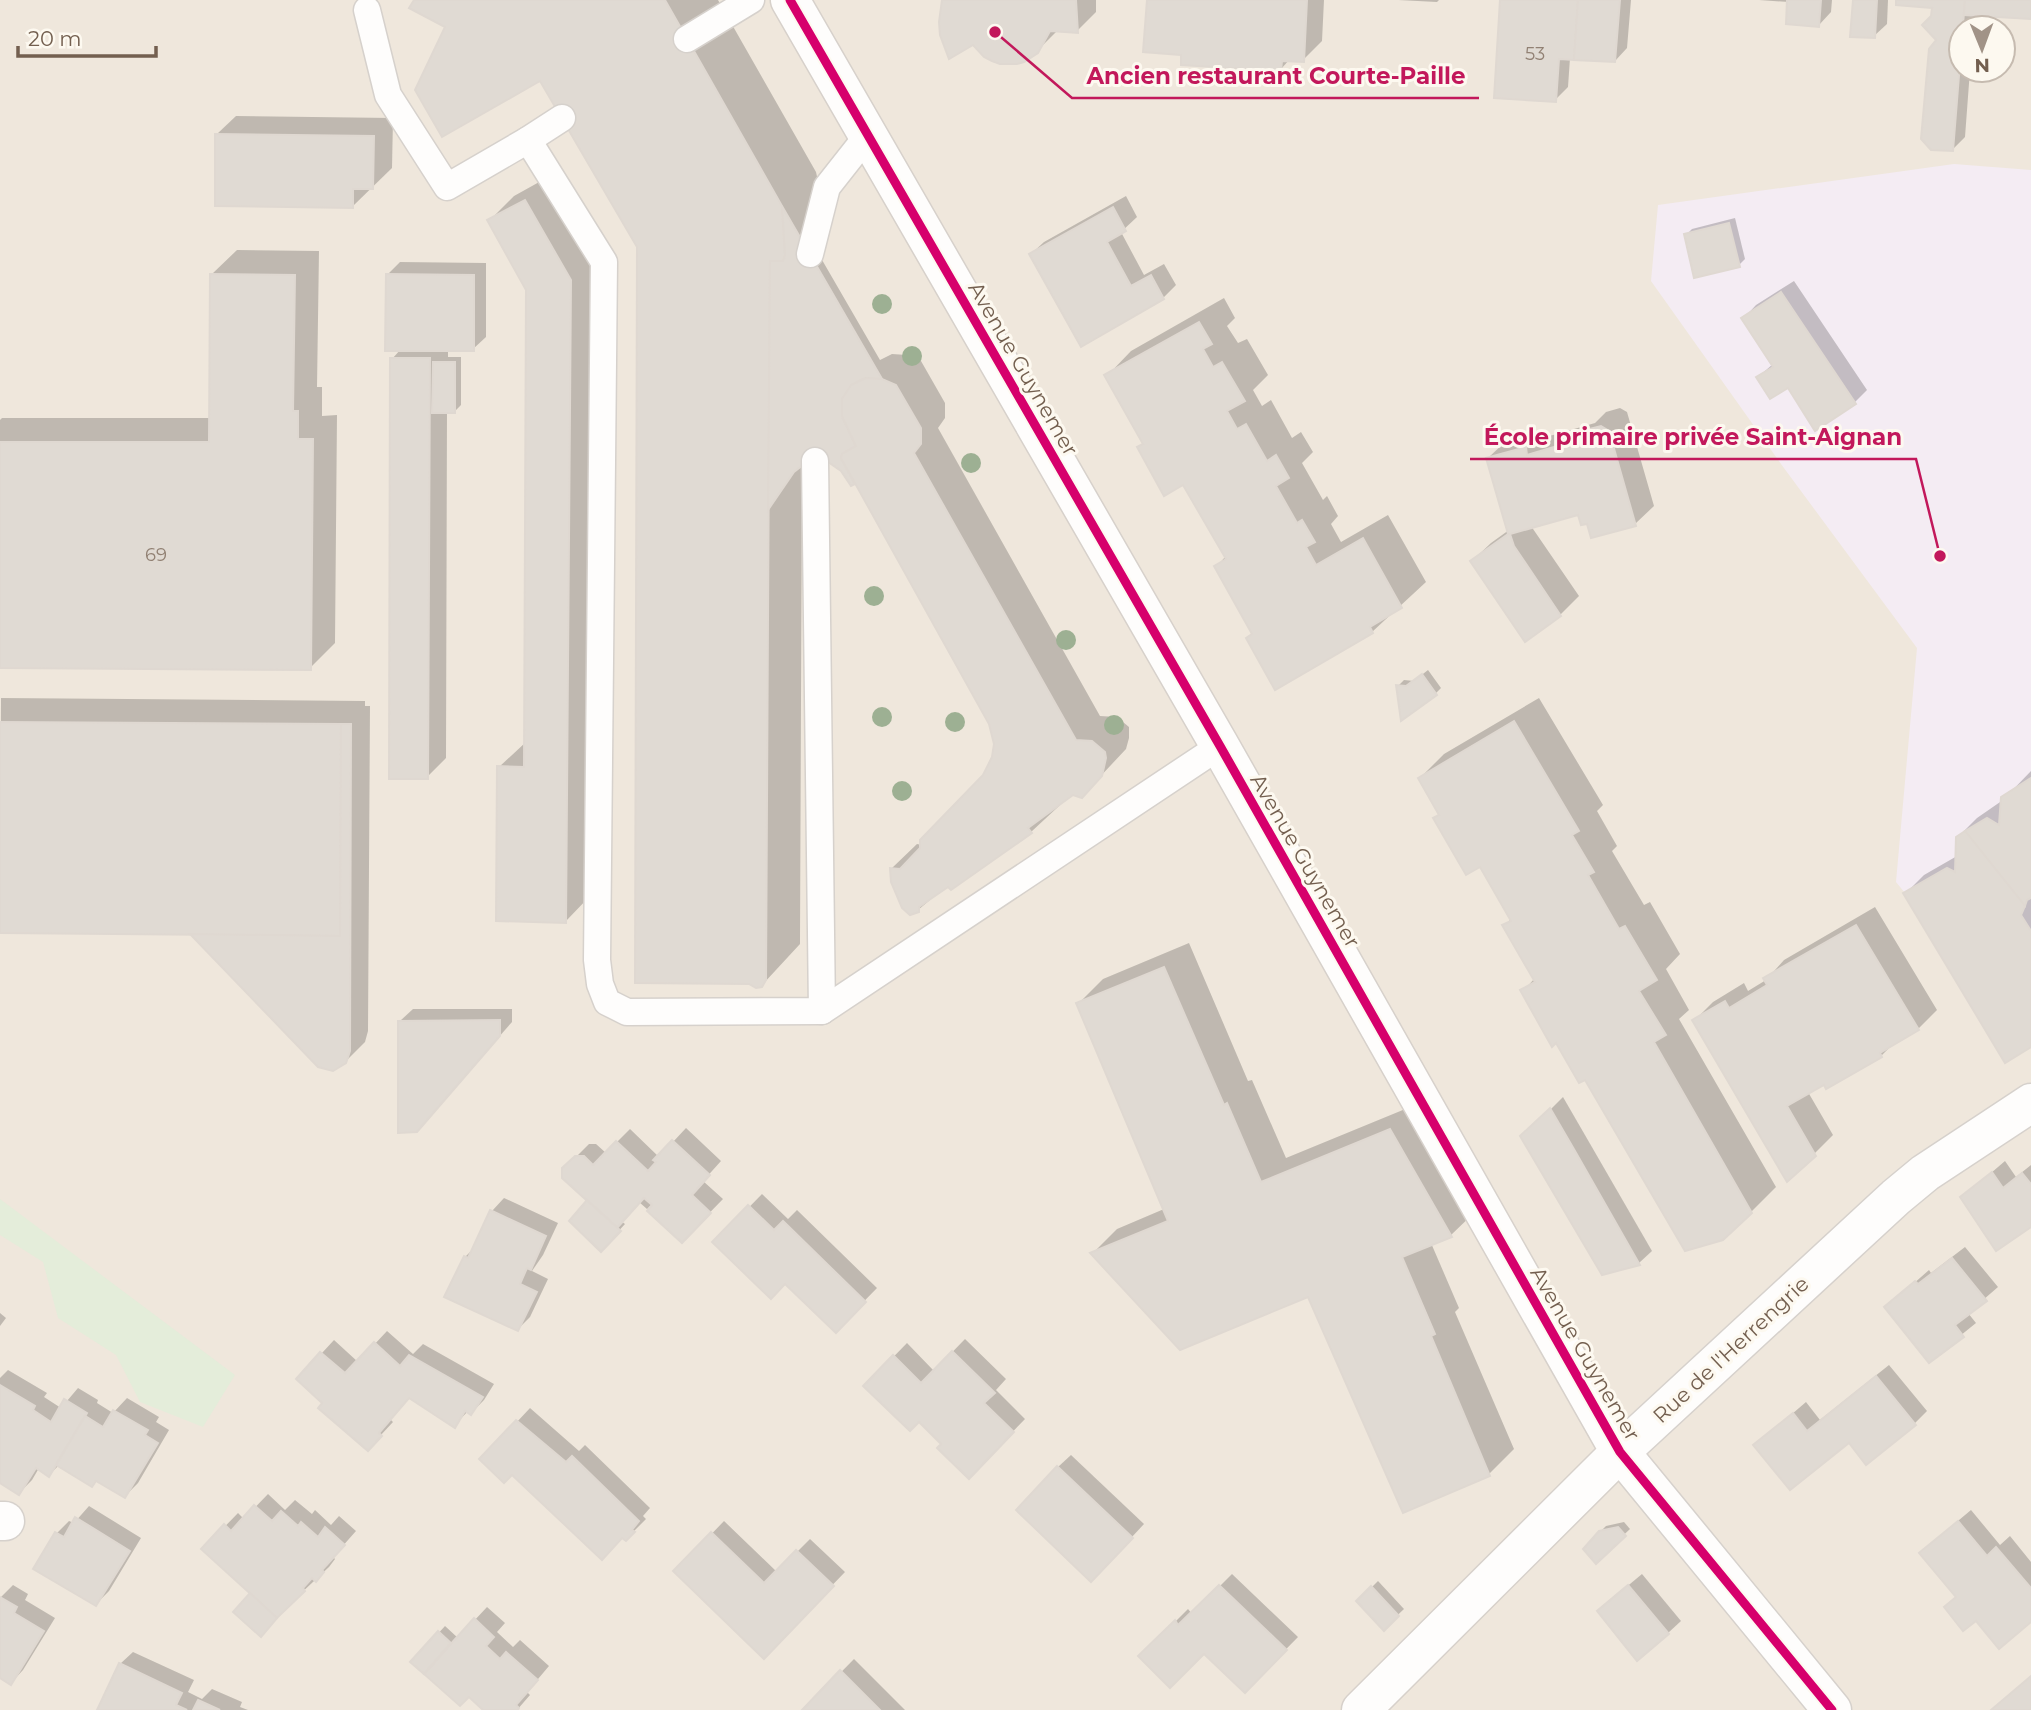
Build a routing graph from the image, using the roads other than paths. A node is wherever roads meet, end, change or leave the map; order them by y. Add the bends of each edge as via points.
1 (751, 0) edge
2 (790, 0) edge
3 (367, 10) dead end
4 (687, 39) dead end
5 (562, 118) dead end
6 (868, 135) junction
7 (528, 140) junction
8 (810, 254) dead end
9 (814, 461) dead end
10 (1220, 746) junction
11 (822, 1011) junction
12 (2031, 1103) edge
13 (1620, 1452) junction
14 (1361, 1710) edge
15 (1832, 1710) edge

1 - 4 lane
2 - 6 street, Avenue Guynemer
3 - 7 lane via 388,94 447,187
5 - 7 lane
6 - 8 lane via 827,187
6 - 10 street, Avenue Guynemer
7 - 11 lane via 604,262 600,984 607,1002 627,1012
9 - 11 lane
10 - 11 lane
10 - 13 street, Avenue Guynemer
12 - 13 street, Rue de l'Herrengrie via 1896,1196
13 - 14 street, Rue de l'Herrengrie
13 - 15 street, Avenue Guynemer

